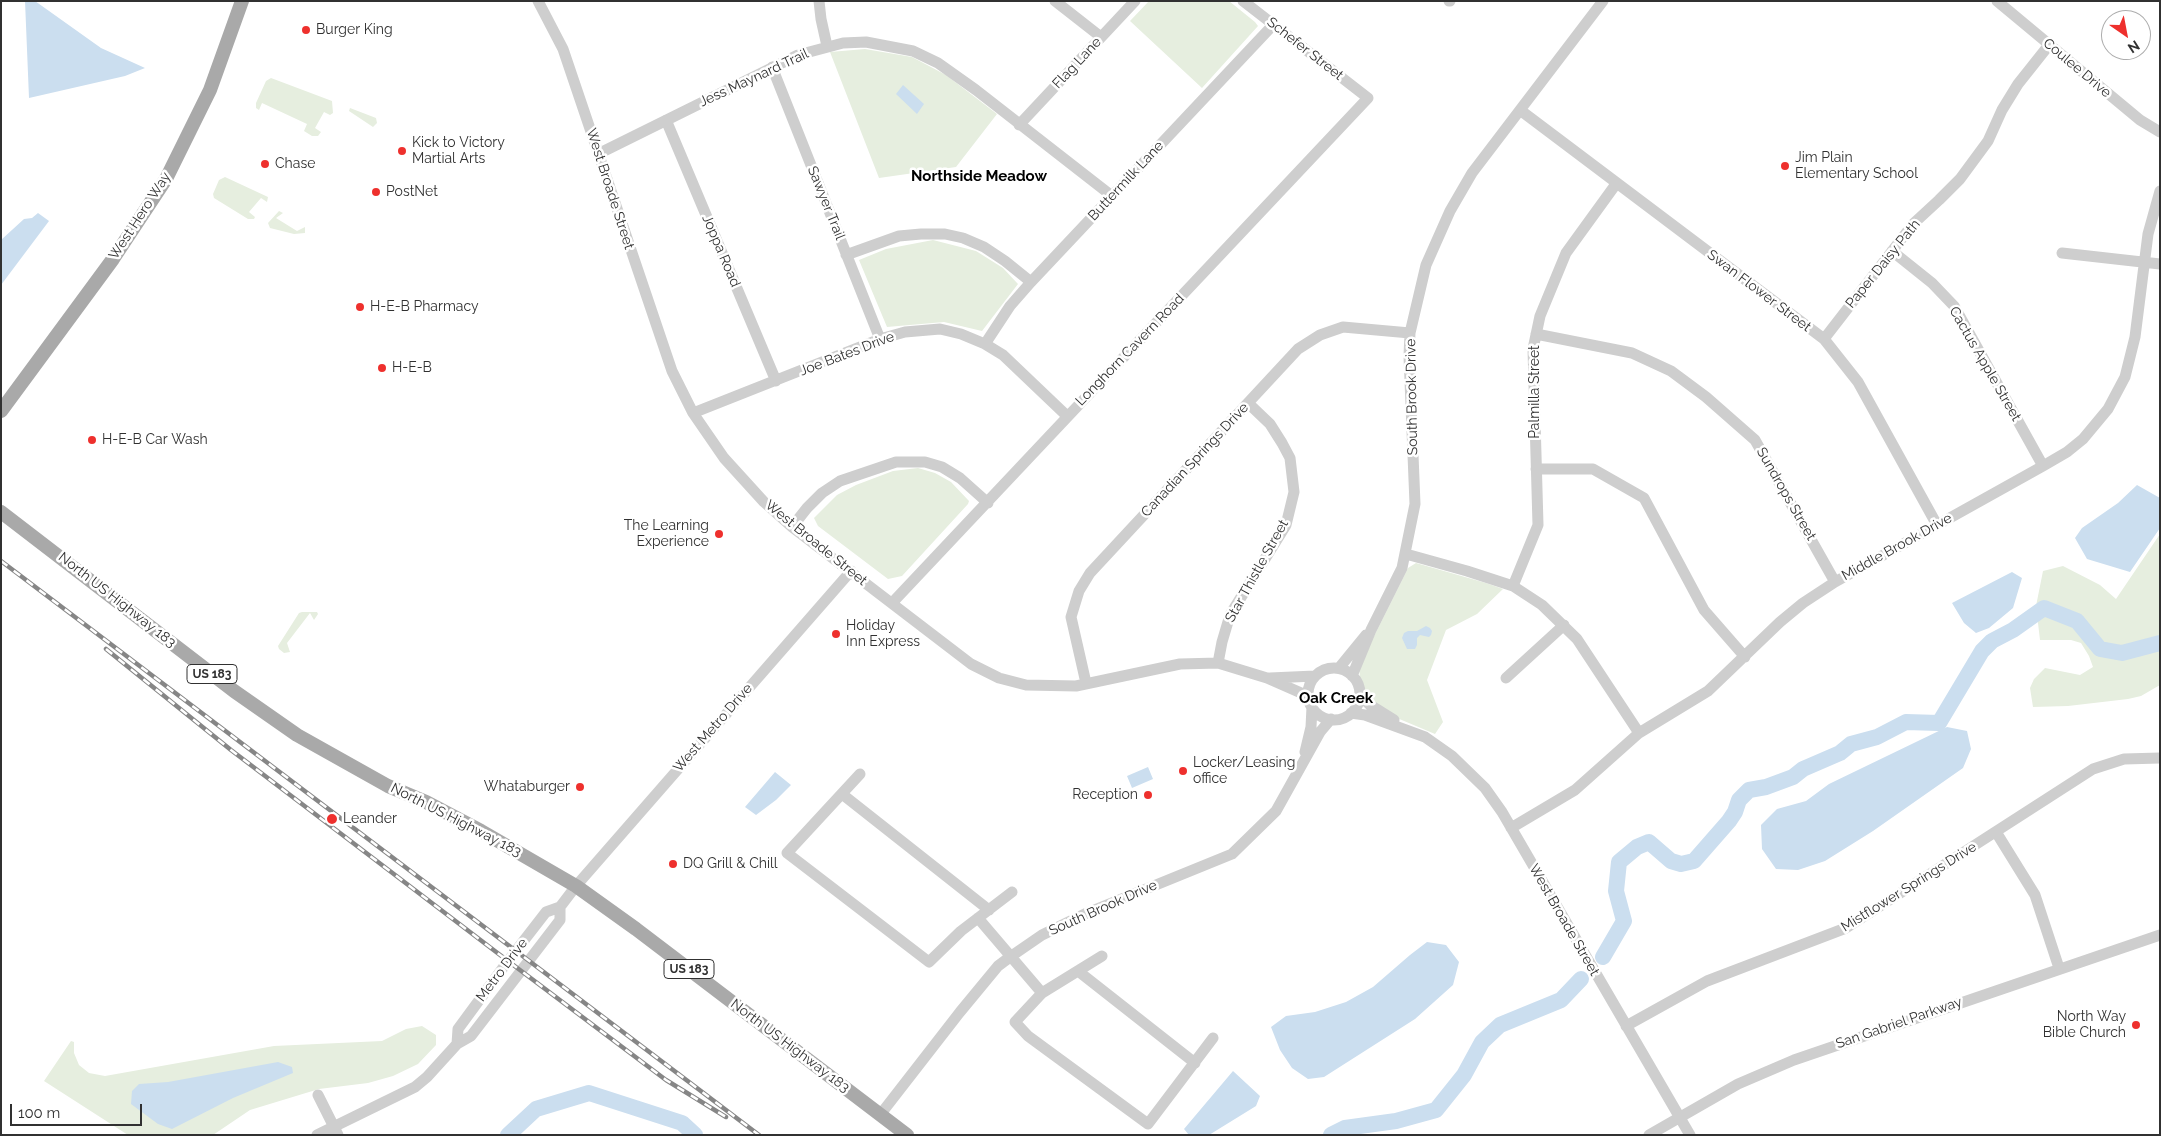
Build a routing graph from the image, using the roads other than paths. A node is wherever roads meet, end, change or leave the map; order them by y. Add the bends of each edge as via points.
1 (242, 1) edge
2 (538, 1) edge
3 (819, 1) edge
4 (1055, 1) edge
5 (1135, 1) edge
6 (1243, 1) edge
7 (1603, 1) edge
8 (1997, 1) edge
9 (1273, 25) junction
10 (1101, 37) junction
11 (2049, 45) junction
12 (827, 46) junction
13 (772, 67) junction
14 (1368, 98) joint
15 (1520, 110) junction
16 (666, 120) junction
17 (1019, 125) junction
18 (2160, 132) edge
19 (598, 154) junction
20 (1616, 184) junction
21 (2160, 191) edge
22 (1112, 196) junction
23 (1892, 251) junction
24 (2062, 253) dead end
25 (846, 255) junction
26 (2145, 263) junction
27 (2160, 264) edge
28 (1031, 282) junction
29 (1410, 333) junction
30 (1536, 334) junction
31 (880, 339) junction
32 (1824, 339) junction
33 (985, 344) junction
34 (776, 381) junction
35 (1248, 403) junction
36 (1, 411) edge
37 (693, 413) junction
38 (1067, 416) junction
39 (2043, 466) junction
40 (1536, 469) junction
41 (988, 503) junction
42 (1, 512) edge
43 (1937, 525) junction
44 (792, 527) junction
45 (1406, 554) junction
46 (851, 571) junction
47 (1835, 582) junction
48 (1513, 586) junction
49 (892, 603) junction
50 (1564, 625) junction
51 (1371, 630) junction
52 (1744, 657) junction
53 (1218, 664) junction
54 (1339, 668) junction
55 (1316, 676) junction
56 (1352, 676) junction
57 (1267, 678) junction
58 (1506, 678) dead end
59 (1086, 683) junction
60 (1360, 695) junction
61 (1310, 702) junction
62 (1351, 713) junction
63 (1331, 720) junction
64 (1410, 730) junction
65 (1639, 733) junction
66 (2160, 758) edge
67 (1301, 769) junction
68 (860, 774) dead end
69 (842, 794) junction
70 (1511, 828) junction
71 (1996, 832) junction
72 (576, 886) junction
73 (1012, 892) dead end
74 (989, 910) junction
75 (978, 918) junction
76 (2160, 935) edge
77 (1102, 956) dead end
78 (1010, 957) junction
79 (2059, 968) junction
80 (1078, 971) junction
81 (1042, 993) junction
82 (1626, 1026) junction
83 (1213, 1038) dead end
84 (1195, 1062) junction
85 (318, 1095) dead end
86 (880, 1115) junction
87 (1679, 1118) junction
88 (336, 1131) edge
89 (317, 1135) edge
90 (906, 1135) edge
91 (1648, 1135) edge
92 (1690, 1135) edge

1 - 36 main road, West Hero Way via 210,90 166,179 113,259
2 - 19 street, West Broade Street via 563,49
3 - 12 street
4 - 10 street
5 - 10 street, Flag Lane
6 - 9 street, Schefer Street
7 - 15 street, South Brook Drive
8 - 11 street, Coulee Drive
9 - 14 street, Schefer Street
9 - 22 street, Buttermilk Lane
10 - 17 street, Flag Lane
11 - 18 street, Coulee Drive via 2140,120
11 - 23 street, Paper Daisy Path via 2018,84 1988,141 1960,179 1913,224
12 - 13 street, Jess Maynard Trail
12 - 17 street, Jess Maynard Trail via 866,42 913,51 958,76
13 - 16 street, Jess Maynard Trail
13 - 25 street, Sawyer Trail
14 - 38 street, Longhorn Cavern Road
15 - 20 street, Swan Flower Street
15 - 29 street, South Brook Drive via 1472,173 1450,211 1426,265
16 - 19 street, Jess Maynard Trail
16 - 34 street, Joppa Road
17 - 22 street, Jess Maynard Trail
19 - 37 street, West Broade Street via 672,371
20 - 30 street, Palmilla Street via 1566,253 1540,316
20 - 32 street, Swan Flower Street
21 - 26 street, Middle Brook Drive via 2148,234
22 - 28 street, Buttermilk Lane
23 - 32 street, Paper Daisy Path
23 - 39 street, Cactus Apple Street via 1932,283 1954,306
24 - 26 street
25 - 28 street via 899,236 945,234 984,247
25 - 31 street, Sawyer Trail
26 - 27 street
26 - 39 street, Middle Brook Drive via 2126,377 2108,410 2083,439
28 - 33 street, Buttermilk Lane via 1010,306
29 - 35 street, Canadian Springs Drive via 1343,327 1320,335 1298,349
29 - 45 street, South Brook Drive via 1415,504
30 - 40 street, Palmilla Street via 1533,349
30 - 47 street, Sundrops Street via 1632,353 1671,371 1706,397 1755,440
31 - 33 street, Joe Bates Drive via 905,332 940,329
31 - 34 street, Joe Bates Drive
32 - 43 street, Swan Flower Street via 1858,382
33 - 38 street, Joe Bates Drive via 1003,355
34 - 37 street, Joe Bates Drive
35 - 53 street, Star Thistle Street via 1270,424 1290,458 1294,492 1286,525 1230,615
35 - 59 street, Canadian Springs Drive via 1090,573 1079,591 1071,617
37 - 44 street, West Broade Street via 724,458
38 - 41 street, Longhorn Cavern Road
39 - 43 street, Middle Brook Drive
40 - 48 street, Palmilla Street via 1538,524
40 - 52 street via 1593,470 1644,498 1704,610
41 - 44 street via 942,467 925,462 896,462 840,481 812,503
41 - 49 street, Longhorn Cavern Road
42 - 72 main road, North US Highway 183 / US 183 via 297,736 388,786 481,831
43 - 47 street, Middle Brook Drive
44 - 46 street, West Broade Street
45 - 48 street
45 - 51 street, South Brook Drive
46 - 49 street, West Broade Street
46 - 72 street, West Metro Drive
47 - 52 street, Middle Brook Drive via 1803,603
48 - 50 street
49 - 59 street, West Broade Street via 971,664 999,678 1026,685 1076,686
50 - 58 street
50 - 65 street
51 - 54 street, South Brook Drive
51 - 56 street, South Brook Drive
52 - 65 street, Middle Brook Drive via 1708,691
53 - 57 street, West Broade Street
53 - 59 street, West Broade Street via 1180,664
54 - 55 street via 1330,668
54 - 56 street
55 - 57 street, West Broade Street
55 - 61 street via 1308,689
56 - 60 street
57 - 61 street, West Broade Street
60 - 62 street
60 - 64 street, West Broade Street
61 - 63 street via 1317,713
61 - 67 street, South Brook Drive via 1311,727
62 - 63 street
62 - 64 street, West Broade Street
63 - 67 street, South Brook Drive via 1320,732
64 - 70 street, West Broade Street via 1452,756 1476,777
65 - 70 street, Middle Brook Drive via 1574,790
66 - 71 street, Mistflower Springs Drive via 2124,759 2093,770
67 - 78 street, South Brook Drive via 1276,811 1232,854 1087,913 1042,935
68 - 69 street
69 - 74 street
69 - 75 street via 787,853 929,962
70 - 82 street, West Broade Street
71 - 79 street via 2035,895
71 - 82 street, Mistflower Springs Drive via 1846,928 1707,981
72 - 86 main road, North US Highway 183 / US 183
72 - 88 street, Metro Drive via 560,907 560,920 471,1036 457,1044 415,1087
73 - 74 street
74 - 75 street
75 - 78 street
76 - 79 street, San Gabriel Parkway
77 - 80 street
78 - 81 street
78 - 86 street, South Brook Drive via 998,966 960,1012
79 - 87 street, San Gabriel Parkway via 1794,1060 1738,1084
80 - 81 street
80 - 84 street
81 - 84 street via 1015,1022 1028,1036 1148,1124
82 - 87 street, West Broade Street
83 - 84 street
85 - 88 street
86 - 90 main road, North US Highway 183 / US 183
87 - 91 street, San Gabriel Parkway
87 - 92 street, West Broade Street
88 - 89 street, Metro Drive

